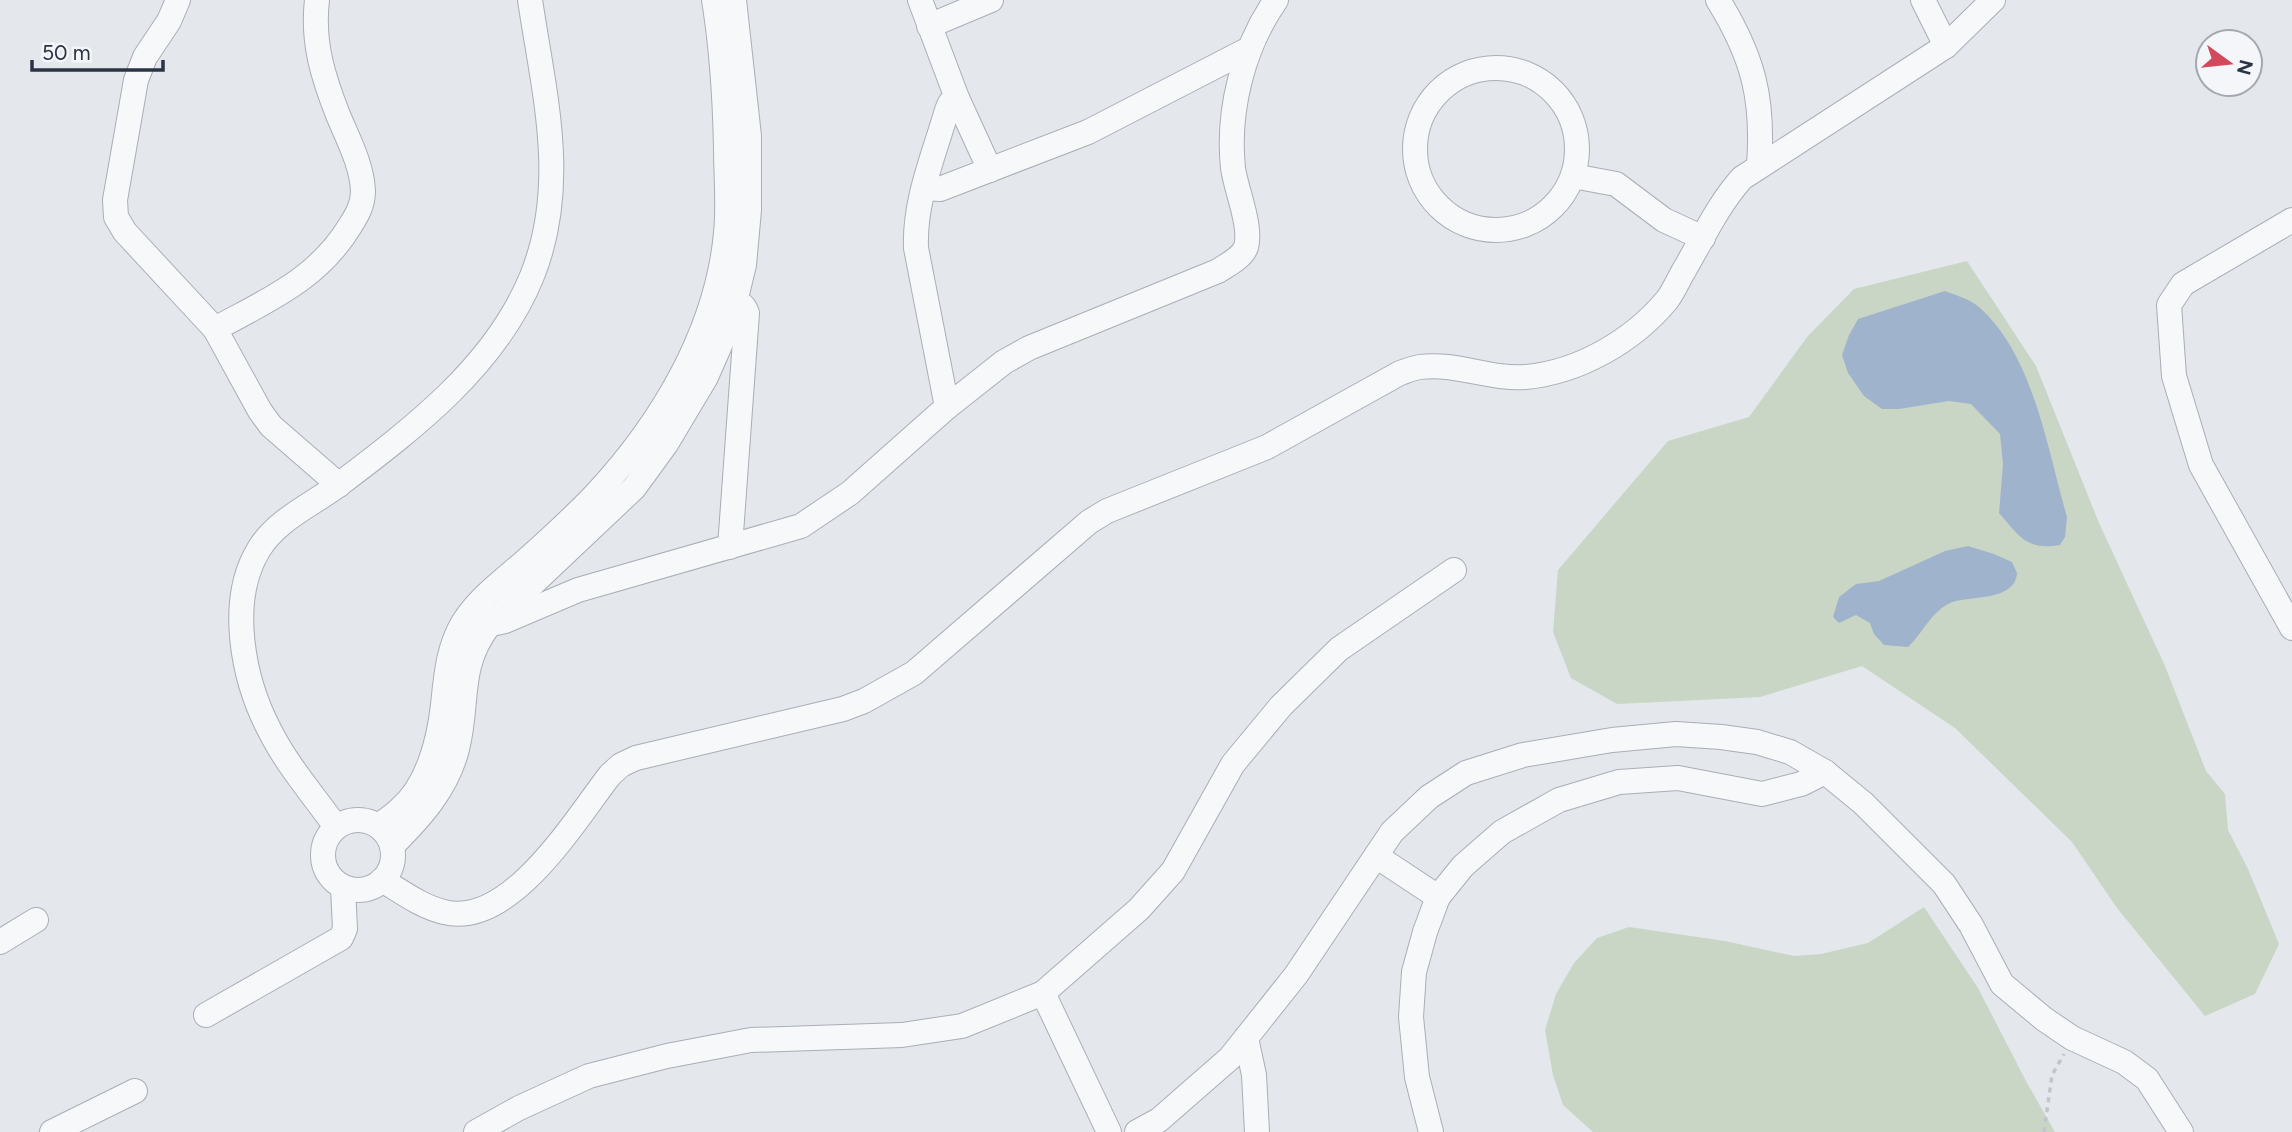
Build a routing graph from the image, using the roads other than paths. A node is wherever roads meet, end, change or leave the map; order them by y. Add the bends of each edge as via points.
1 (178, 0) edge
2 (317, 0) edge
3 (530, 0) edge
4 (714, 0) edge
5 (733, 0) edge
6 (920, 0) edge
7 (991, 0) edge
8 (1276, 0) edge
9 (1718, 0) edge
10 (1923, 0) edge
11 (1993, 0) edge
12 (929, 26) junction
13 (1946, 46) junction
14 (1249, 49) junction
15 (957, 98) junction
16 (1760, 110) junction
17 (1795, 144) junction
18 (1759, 165) junction
19 (990, 170) junction
20 (1573, 176) junction
21 (924, 188) junction
22 (2292, 220) edge
23 (1703, 238) junction
24 (724, 300) junction
25 (215, 329) junction
26 (947, 407) junction
27 (339, 485) junction
28 (730, 547) junction
29 (1454, 569) dead end
30 (463, 624) junction
31 (489, 625) junction
32 (2292, 628) edge
33 (1825, 772) junction
34 (378, 826) junction
35 (336, 827) junction
36 (392, 846) junction
37 (1376, 856) junction
38 (382, 880) junction
39 (343, 887) junction
40 (1438, 897) junction
41 (36, 920) dead end
42 (0, 942) edge
43 (1043, 992) junction
44 (206, 1015) dead end
45 (1246, 1038) junction
46 (135, 1091) dead end
47 (52, 1132) edge
48 (476, 1132) edge
49 (1109, 1132) edge
50 (1137, 1132) edge
51 (1257, 1132) edge
52 (1431, 1132) edge
53 (2181, 1132) edge

1 - 25 street via 136,80 117,181 116,217
2 - 25 street via 317,49 323,77 361,173 360,209 340,243 307,276
3 - 27 street via 553,152 546,232 532,276 508,323 481,360 454,389
4 - 24 street via 725,123
5 - 24 street via 749,136 747,241
6 - 12 street
7 - 12 street
8 - 14 street
9 - 16 street via 1752,66
10 - 13 street
11 - 13 street
12 - 15 street
13 - 17 street
14 - 19 street via 1088,132
14 - 26 street via 1237,94 1234,132 1233,167 1247,233 1238,258 1218,271 1029,348
15 - 19 street
15 - 21 street via 947,110
16 - 17 street
16 - 18 street
17 - 18 street
18 - 23 street via 1727,195
19 - 21 street via 940,189
20 - 20 street via 1578,151 1569,114 1546,83 1524,71 1498,66 1473,70 1450,81 1431,98 1418,121 1414,149 1419,178 1433,202 1455,220 1482,230 1510,230 1537,220 1559,201
20 - 23 street via 1616,184 1664,220
21 - 26 street via 915,228 916,248
22 - 32 street via 2183,284 2169,304 2174,376 2200,465
23 - 38 street via 1668,299 1640,327 1581,362 1555,373 1526,377 1444,367 1400,373 1267,447 1089,522 915,673 864,701 621,765 547,857 515,891 491,907 467,915 445,913
24 - 28 street via 745,307 747,313
24 - 30 street via 649,431 628,458 569,522 485,596
24 - 31 street via 721,343 666,444 634,488
25 - 27 street via 271,426
26 - 28 street via 822,513 801,526
27 - 35 street via 276,528 260,547 248,569 240,621 254,690 270,731
28 - 31 street via 578,590
29 - 43 street via 1339,649 1281,706 1233,764 1172,870 1139,909
30 - 31 street
30 - 34 street via 447,665 439,736 429,764 410,799
31 - 36 street via 467,668 457,749 449,772 423,814
33 - 37 street via 1790,752 1721,737 1676,734 1556,749 1466,773 1429,797 1392,832
33 - 40 street via 1762,794 1678,778 1619,782 1559,800 1502,832 1463,866
33 - 53 street via 1944,884 2002,984 2072,1038 2124,1062 2147,1079
34 - 35 street via 357,820
34 - 36 street
35 - 39 street via 328,836 323,859 326,871
36 - 38 street via 391,865
37 - 40 street
37 - 45 street via 1296,975
38 - 39 street via 364,890
39 - 44 street via 345,929 341,937
40 - 52 street via 1414,972 1411,1017
41 - 42 street
43 - 48 street via 962,1026 902,1035 751,1040 667,1056 589,1076
43 - 49 street
45 - 50 street via 1230,1058 1159,1120
45 - 51 street via 1254,1075
46 - 47 street

